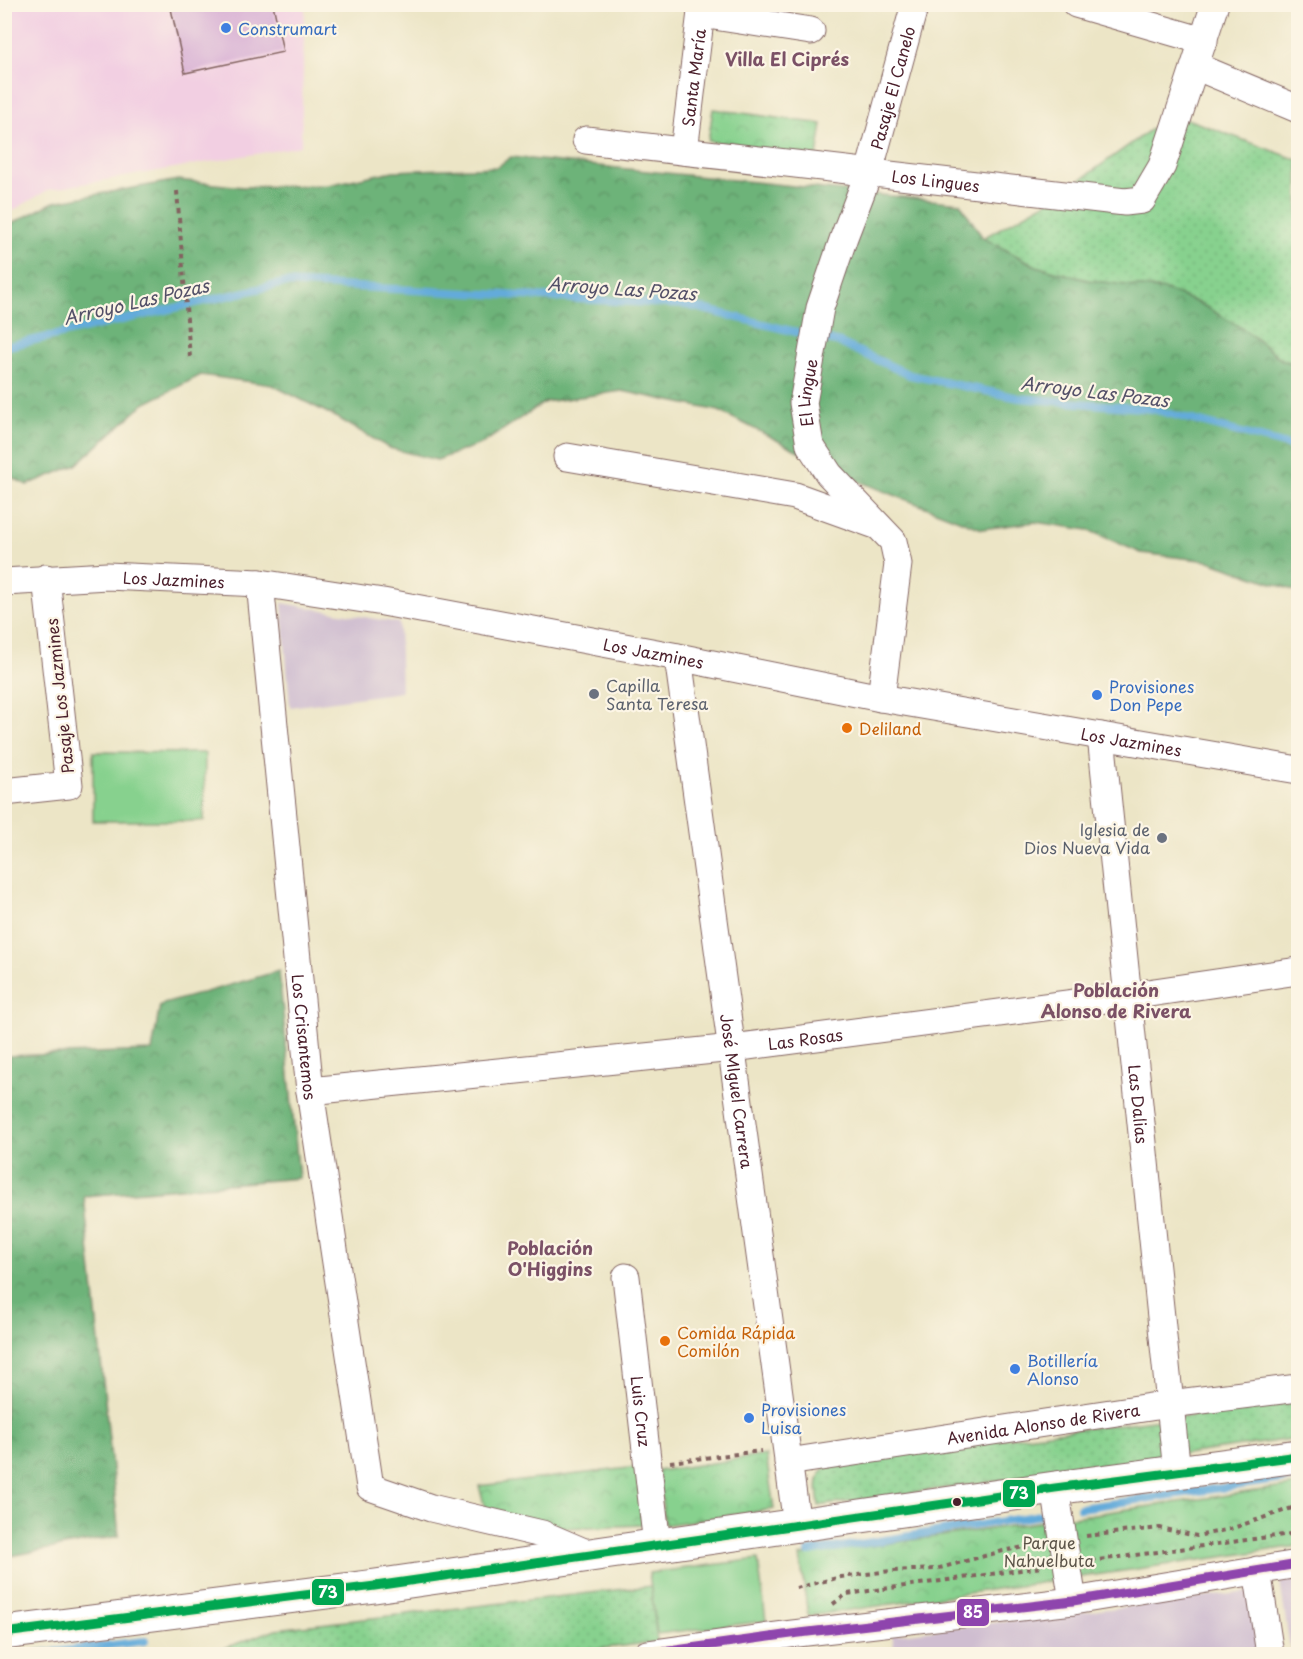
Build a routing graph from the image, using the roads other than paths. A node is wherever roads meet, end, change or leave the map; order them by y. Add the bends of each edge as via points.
1 (915, 4) edge
2 (1076, 4) edge
3 (1215, 4) edge
4 (702, 9) edge
5 (811, 32) dead end
6 (1200, 54) junction
7 (1299, 109) edge
8 (586, 140) dead end
9 (684, 151) junction
10 (869, 172) junction
11 (567, 457) dead end
12 (877, 526) junction
13 (46, 578) junction
14 (4, 582) edge
15 (260, 583) junction
16 (678, 657) junction
17 (881, 698) junction
18 (1101, 736) junction
19 (1299, 770) edge
20 (4, 792) edge
21 (1299, 971) edge
22 (1128, 996) junction
23 (733, 1048) junction
24 (310, 1091) junction
25 (626, 1277) dead end
26 (1299, 1388) edge
27 (1170, 1404) junction
28 (787, 1455) junction
29 (1299, 1456) edge
30 (1177, 1472) junction
31 (1055, 1488) junction
32 (797, 1525) junction
33 (657, 1545) junction
34 (591, 1555) junction
35 (1299, 1564) edge
36 (1257, 1570) junction
37 (1073, 1601) junction
38 (4, 1633) edge
39 (792, 1644) edge
40 (647, 1654) edge
41 (1270, 1654) edge

1 - 10 street, Pasaje El Canelo
2 - 6 street
3 - 6 street
4 - 5 street
4 - 9 street, Santa María
6 - 7 street
6 - 10 street, Los Lingues via 1162,166 1142,200 1125,202
8 - 9 street, Los Lingues
9 - 10 street, Los Lingues
10 - 12 street, El Lingue via 820,308 803,403 810,445 830,474
11 - 12 street via 795,496
12 - 17 street, El Lingue via 893,541 898,564
13 - 14 street, Los Jazmines
13 - 15 street, Los Jazmines via 107,576
13 - 20 street, Pasaje Los Jazmines via 69,784
15 - 16 street, Los Jazmines
15 - 24 street, Los Crisantemos
16 - 17 street, Los Jazmines
16 - 23 street, José MIguel Carrera
17 - 18 street, Los Jazmines
18 - 19 street, Los Jazmines
18 - 22 street, Las Dalias
21 - 22 street, Las Rosas
22 - 23 street, Las Rosas
22 - 27 street, Las Dalias
23 - 24 street, Las Rosas
23 - 28 street, José MIguel Carrera
24 - 34 street, Los Crisantemos via 370,1487 430,1508 542,1534
25 - 33 street, Luis Cruz
26 - 27 street, Avenida Alonso de Rivera
27 - 28 street, Avenida Alonso de Rivera
27 - 30 street, Las Dalias
28 - 32 street, José MIguel Carrera
29 - 30 highway
30 - 31 highway
31 - 32 highway
31 - 37 street
32 - 33 highway
33 - 34 highway
34 - 38 highway
35 - 36 street
36 - 37 street
36 - 41 street
37 - 39 street
39 - 40 street

